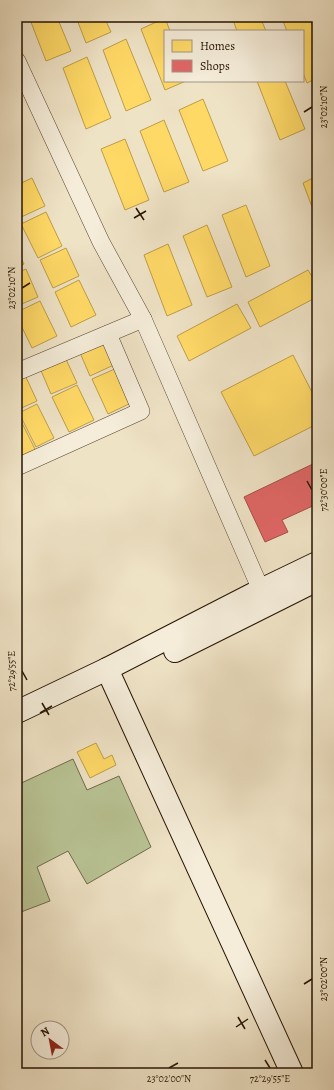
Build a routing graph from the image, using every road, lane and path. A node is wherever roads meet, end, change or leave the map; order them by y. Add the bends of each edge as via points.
1 (17, 61) edge
2 (143, 319) junction
3 (108, 334) junction
4 (17, 372) edge
5 (17, 468) edge
6 (317, 563) edge
7 (317, 580) edge
8 (261, 590) junction
9 (110, 675) junction
10 (17, 712) edge
11 (17, 728) edge
12 (292, 1073) edge

1 - 2 street via 101,242
2 - 3 street
2 - 8 street
3 - 4 street
3 - 5 street via 141,411
6 - 8 main road
7 - 9 main road
8 - 9 main road
9 - 10 main road
9 - 11 main road
9 - 12 main road

